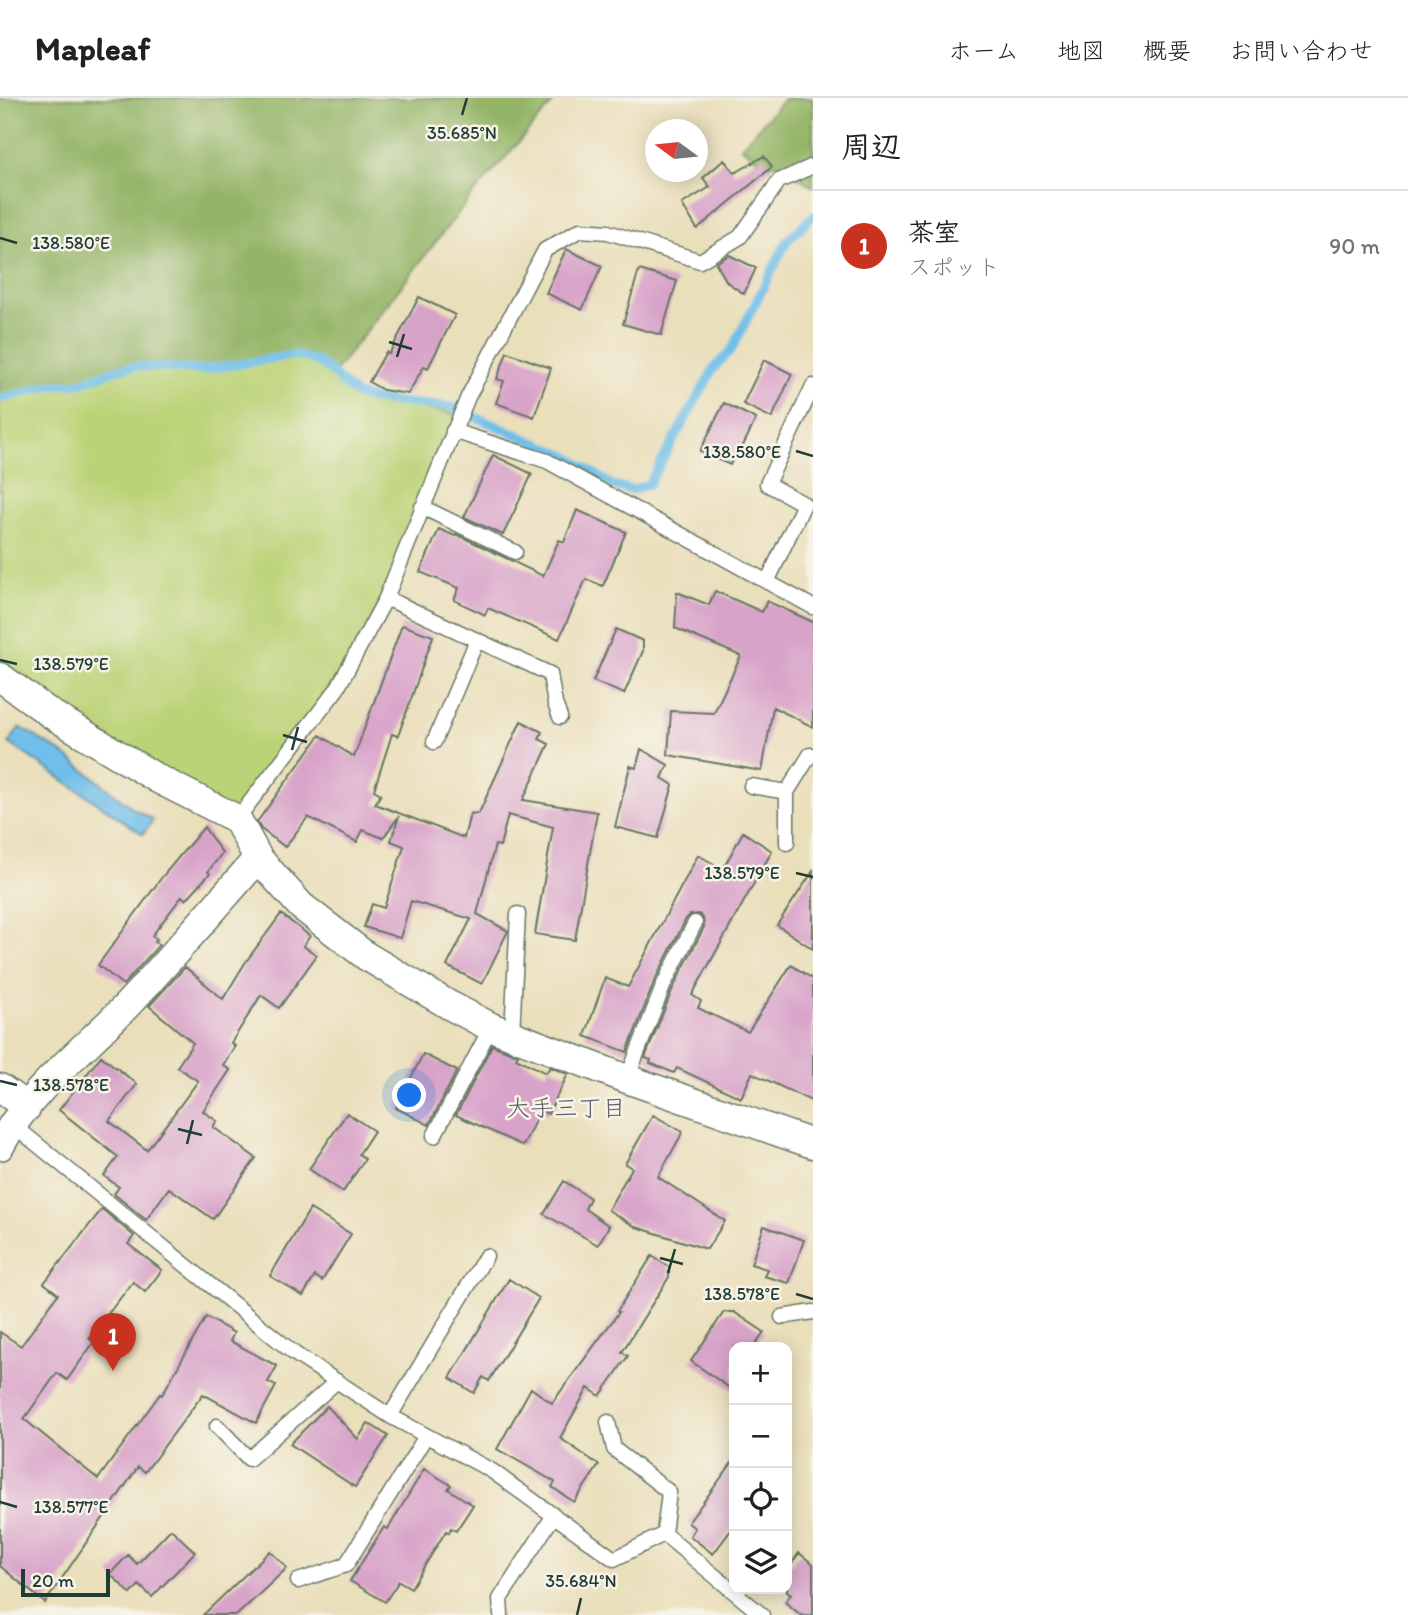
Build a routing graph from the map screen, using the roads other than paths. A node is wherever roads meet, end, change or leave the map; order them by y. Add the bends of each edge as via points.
1 (813, 166) edge
2 (813, 386) edge
3 (454, 430) junction
4 (422, 507) junction
5 (515, 552) dead end
6 (767, 582) junction
7 (386, 598) junction
8 (813, 607) edge
9 (477, 640) junction
10 (0, 677) edge
11 (560, 717) dead end
12 (433, 742) dead end
13 (813, 755) edge
14 (751, 786) dead end
15 (787, 792) junction
16 (237, 819) junction
17 (787, 843) dead end
18 (258, 858) junction
19 (518, 915) dead end
20 (695, 923) dead end
21 (501, 1030) junction
22 (627, 1079) junction
23 (0, 1088) edge
24 (13, 1125) edge
25 (434, 1136) dead end
26 (813, 1144) edge
27 (486, 1256) dead end
28 (813, 1312) edge
29 (782, 1317) dead end
30 (337, 1381) junction
31 (390, 1416) junction
32 (608, 1422) dead end
33 (217, 1426) dead end
34 (426, 1436) junction
35 (554, 1515) junction
36 (664, 1534) junction
37 (298, 1581) dead end
38 (501, 1615) edge
39 (762, 1615) edge

1 - 3 lane via 779,181 740,237 700,261 608,232 580,230 545,250
2 - 6 lane via 767,484 804,504
3 - 4 lane
3 - 6 lane via 547,461
4 - 5 lane
4 - 7 lane
6 - 8 lane
7 - 9 lane
7 - 16 lane via 337,689
9 - 11 lane via 550,674
9 - 12 lane
10 - 16 street via 134,764
13 - 15 lane
14 - 15 lane
15 - 17 lane
16 - 18 street
18 - 21 street via 301,906 366,956
18 - 24 street via 128,1005 63,1065
19 - 21 lane
20 - 22 lane via 664,984
21 - 22 street
21 - 25 lane
22 - 26 street
23 - 24 street
24 - 30 lane via 295,1354
27 - 31 lane
28 - 29 lane
30 - 31 lane
30 - 33 lane via 249,1459
31 - 34 lane
32 - 36 lane via 614,1449 670,1492
34 - 35 lane via 492,1471
34 - 37 lane via 346,1565
35 - 36 lane via 614,1559
35 - 38 lane via 500,1599
36 - 39 lane

